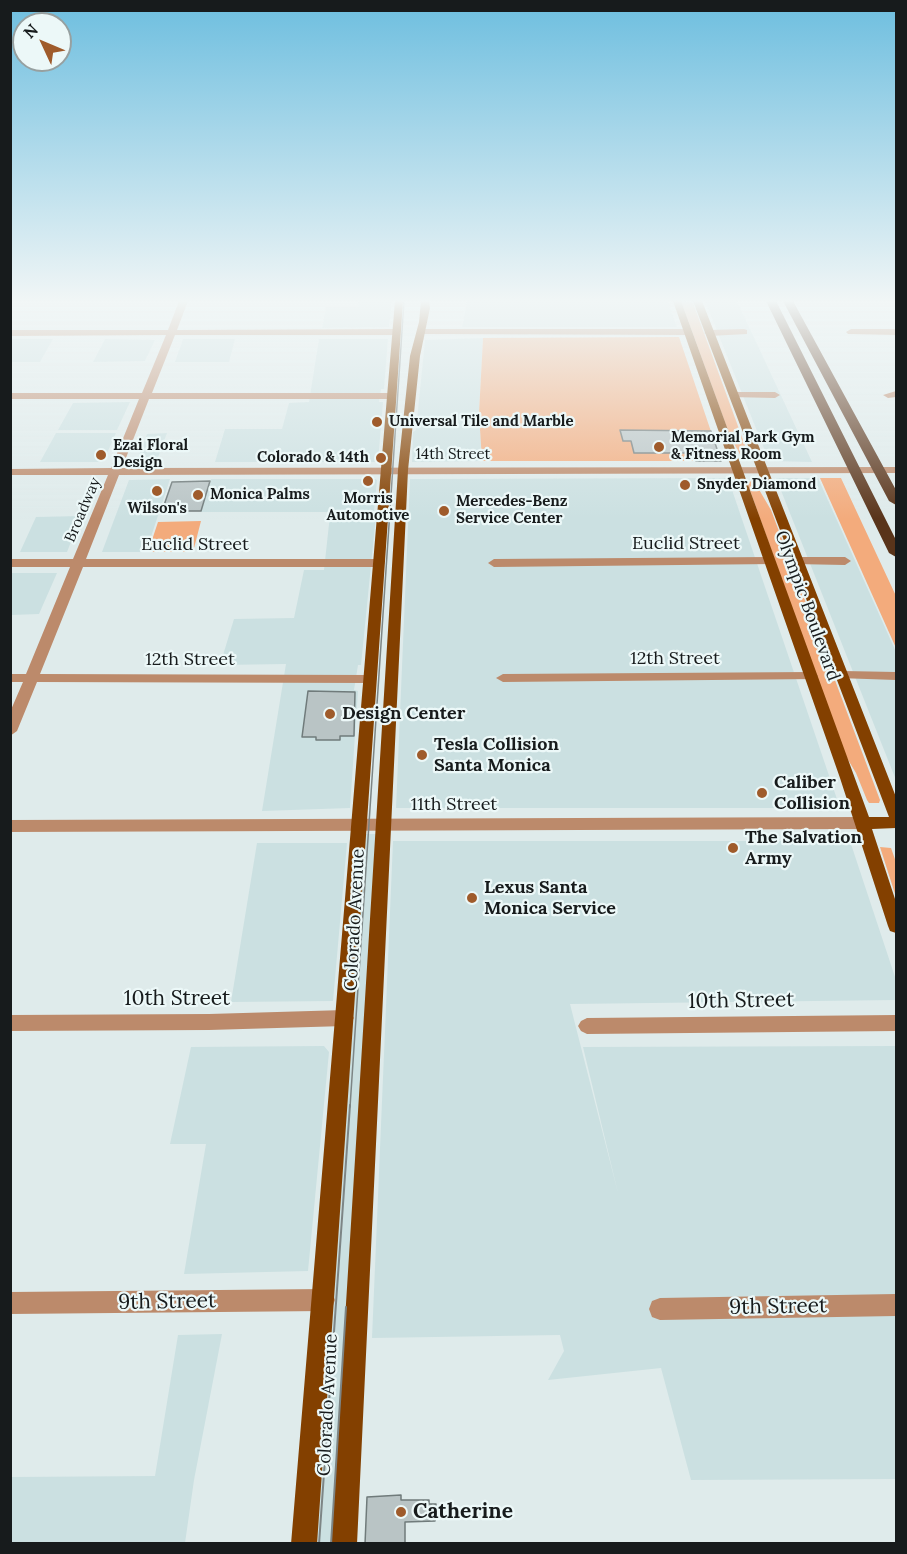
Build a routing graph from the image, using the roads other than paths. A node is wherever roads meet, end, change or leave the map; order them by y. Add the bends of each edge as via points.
1 (155, 374) edge
2 (393, 374) edge
3 (413, 374) edge
4 (702, 374) edge
5 (726, 374) edge
6 (807, 374) edge
7 (828, 374) edge
8 (735, 395) junction
9 (775, 395) dead end
10 (10, 396) edge
11 (146, 396) junction
12 (391, 396) junction
13 (738, 469) junction
14 (387, 470) junction
15 (403, 470) junction
16 (764, 470) junction
17 (897, 470) edge
18 (117, 471) junction
19 (10, 472) edge
20 (897, 501) edge
21 (897, 553) edge
22 (770, 561) junction
23 (798, 561) junction
24 (845, 561) dead end
25 (10, 563) edge
26 (78, 563) junction
27 (379, 563) junction
28 (494, 563) dead end
29 (843, 675) junction
30 (811, 676) junction
31 (896, 676) edge
32 (10, 678) edge
33 (32, 678) junction
34 (503, 678) dead end
35 (370, 679) junction
36 (10, 731) edge
37 (897, 816) edge
38 (863, 823) junction
39 (897, 823) edge
40 (358, 824) junction
41 (384, 824) junction
42 (10, 826) edge
43 (897, 926) edge
44 (345, 1018) junction
45 (10, 1023) edge
46 (897, 1023) edge
47 (587, 1026) dead end
48 (324, 1300) junction
49 (10, 1304) edge
50 (897, 1305) edge
51 (660, 1309) dead end
52 (304, 1544) edge
53 (344, 1544) edge

1 - 11 street, Broadway
2 - 12 main road, Colorado Avenue
3 - 15 main road, Colorado Avenue
4 - 13 main road, Olympic Boulevard
5 - 8 main road, Olympic Boulevard
6 - 21 highway
7 - 20 highway
8 - 9 street
8 - 16 main road, Olympic Boulevard
10 - 11 street
11 - 12 street
11 - 18 street, Broadway
12 - 14 main road, Colorado Avenue
13 - 15 street, 14th Street
13 - 16 street, 14th Street
13 - 22 main road, Olympic Boulevard
14 - 15 street, 14th Street
14 - 18 street, 14th Street
14 - 27 main road, Colorado Avenue
15 - 41 main road, Colorado Avenue
16 - 17 street, 14th Street
16 - 23 main road, Olympic Boulevard
18 - 19 street, 14th Street
18 - 26 street, Broadway
22 - 28 street, Euclid Street
22 - 30 main road, Olympic Boulevard
23 - 24 street
23 - 29 main road, Olympic Boulevard
25 - 26 street, Euclid Street
26 - 27 street, Euclid Street
26 - 33 street, Broadway
27 - 35 main road, Colorado Avenue
29 - 31 street
29 - 37 main road, Olympic Boulevard
30 - 34 street, 12th Street
30 - 38 main road, Olympic Boulevard
32 - 33 street, 12th Street
33 - 35 street, 12th Street
33 - 36 street, Broadway
35 - 40 main road, Colorado Avenue
38 - 39 main road, 11th Street
38 - 41 street, 11th Street
38 - 43 main road, Olympic Boulevard
40 - 41 street, 11th Street
40 - 42 street, 11th Street
40 - 44 main road, Colorado Avenue
41 - 53 main road, Colorado Avenue
44 - 45 street, 10th Street
44 - 48 main road, Colorado Avenue
46 - 47 street, 10th Street
48 - 49 street, 9th Street
48 - 52 main road, Colorado Avenue
50 - 51 street, 9th Street

